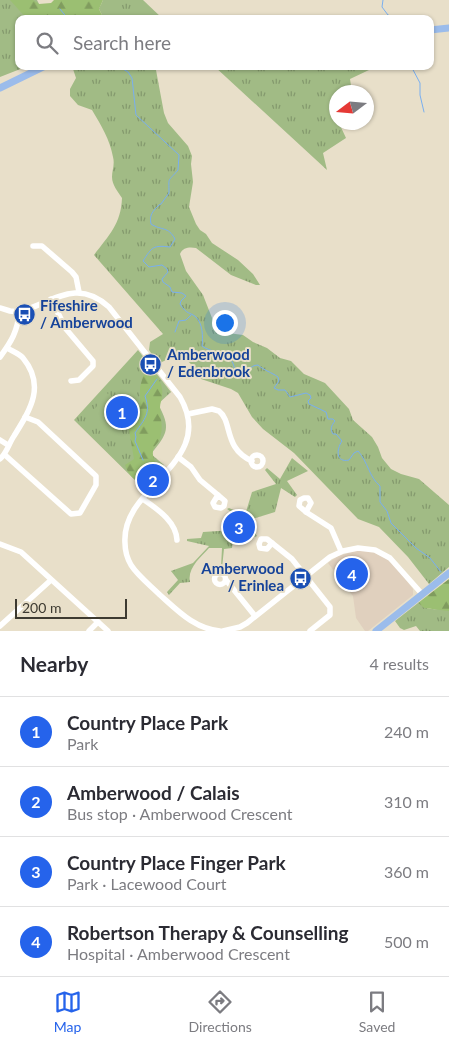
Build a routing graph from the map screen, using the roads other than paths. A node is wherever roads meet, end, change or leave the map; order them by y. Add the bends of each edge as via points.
1 (449, 28) edge
2 (434, 30) edge
3 (37, 70) edge
4 (0, 88) edge
5 (33, 246) dead end
6 (79, 292) junction
7 (51, 299) junction
8 (0, 308) edge
9 (19, 312) junction
10 (7, 348) junction
11 (0, 357) edge
12 (71, 382) dead end
13 (188, 414) junction
14 (25, 417) junction
15 (0, 440) edge
16 (8, 446) junction
17 (2, 457) edge
18 (178, 457) junction
19 (252, 461) dead end
20 (218, 495) dead end
21 (143, 498) junction
22 (306, 512) dead end
23 (177, 540) dead end
24 (272, 543) dead end
25 (0, 544) edge
26 (341, 551) junction
27 (449, 573) edge
28 (306, 576) junction
29 (51, 580) junction
30 (226, 580) dead end
31 (422, 594) junction
32 (255, 616) junction
33 (98, 622) junction
34 (0, 626) edge
35 (88, 631) edge
36 (108, 631) edge
37 (220, 631) edge
38 (310, 631) edge
39 (376, 631) edge

1 - 2 main road
3 - 4 main road
5 - 6 street via 42,246 72,272
6 - 7 street
6 - 13 street via 109,307 180,396
7 - 9 street
7 - 12 street via 66,329 93,360 93,366 79,380
8 - 9 street
9 - 10 street via 17,330
10 - 11 street
10 - 14 street via 23,357 36,384
13 - 18 street via 189,433
13 - 19 street via 219,411 225,418 234,445
14 - 16 street
14 - 17 street via 38,422 96,476 96,485 80,513 72,514
15 - 16 street
16 - 17 street
18 - 20 street
18 - 21 street
21 - 23 street via 166,517 175,530
21 - 37 street via 126,527 125,546 129,562 138,575 190,621 205,629
22 - 26 street via 331,528
24 - 28 street via 289,555
25 - 29 street via 21,552
26 - 28 street
26 - 31 street via 366,548 383,554 397,564
27 - 31 main road
28 - 32 street
28 - 38 street via 331,611
29 - 33 street
29 - 34 street
30 - 32 street
31 - 39 main road
32 - 37 street via 240,627
33 - 35 street
33 - 36 street

